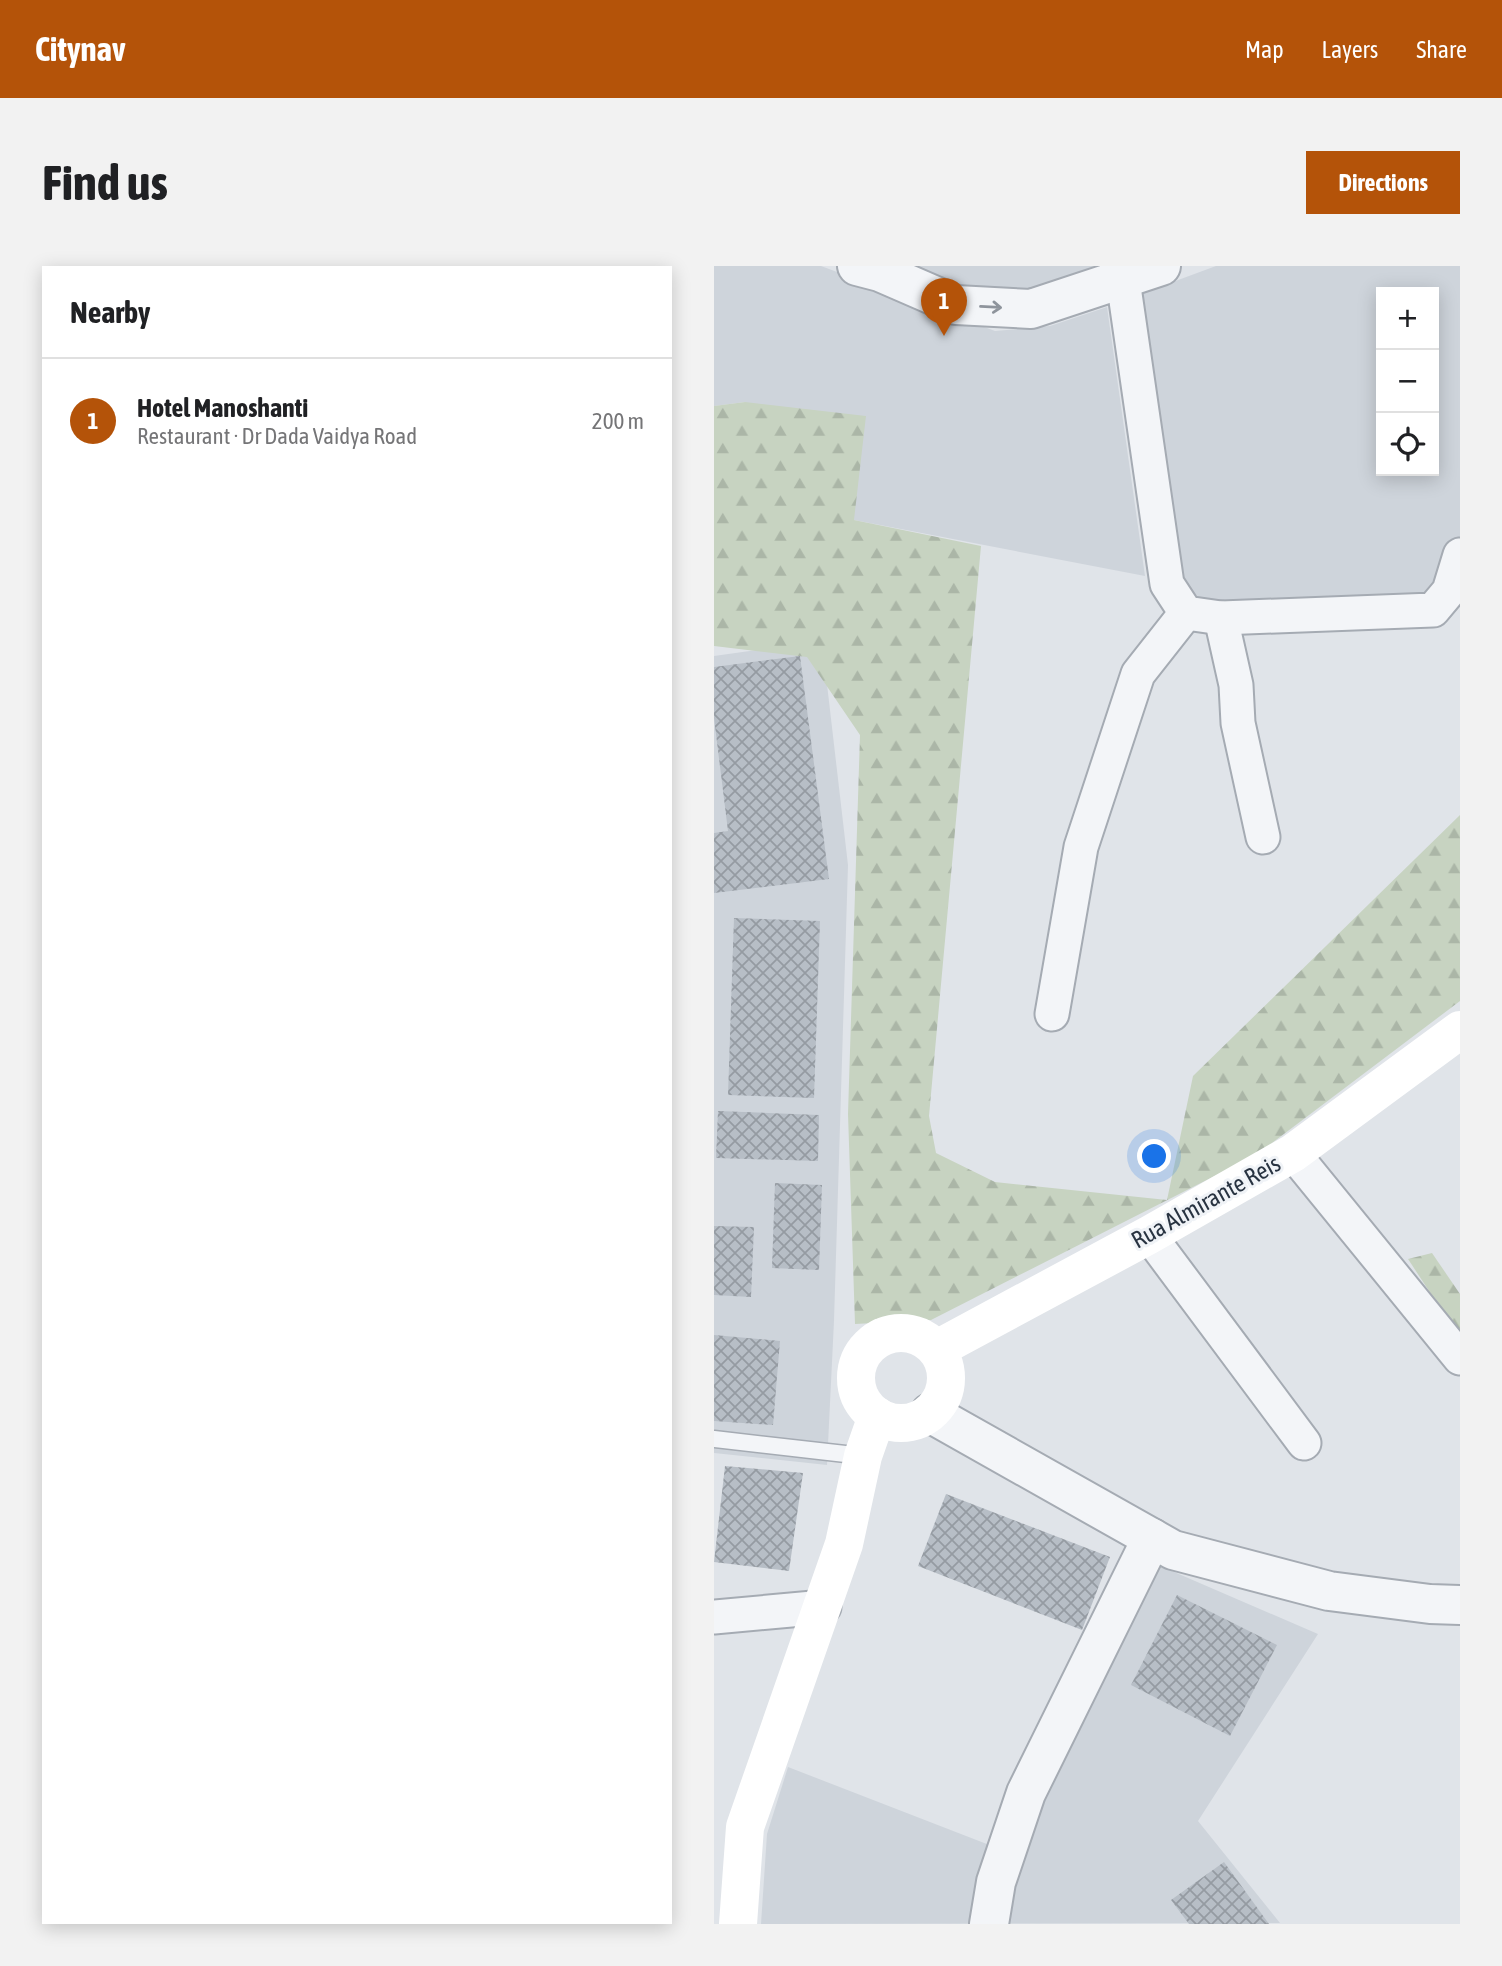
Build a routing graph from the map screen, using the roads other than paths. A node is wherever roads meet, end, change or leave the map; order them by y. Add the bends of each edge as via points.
1 (856, 266) edge
2 (1161, 266) edge
3 (1121, 273) edge
4 (1460, 555) edge
5 (1446, 610) edge
6 (1186, 613) junction
7 (1221, 618) junction
8 (1263, 837) dead end
9 (1052, 1014) dead end
10 (1460, 1030) edge
11 (1293, 1153) junction
12 (1149, 1235) junction
13 (936, 1349) junction
14 (1460, 1358) edge
15 (930, 1413) junction
16 (877, 1416) junction
17 (714, 1439) edge
18 (1304, 1443) dead end
19 (863, 1456) junction
20 (1152, 1538) junction
21 (1460, 1605) edge
22 (824, 1607) junction
23 (714, 1617) edge
24 (738, 1924) edge
25 (989, 1924) edge

1 -> 3 street via 956,305 1031,309
2 - 3 street
3 - 6 street via 1167,584
4 - 5 street
5 - 7 street
6 - 7 street
6 - 9 street via 1138,674 1081,846
7 - 8 street
10 - 11 main road, Rua Almirante Reis
11 - 12 main road, Rua Almirante Reis
11 - 14 street
12 - 13 main road, Rua Almirante Reis
12 - 18 street
13 - 15 main road via 944,1362 945,1390
13 - 16 main road via 913,1334 898,1333 884,1335 867,1348 857,1366 856,1381 858,1394
15 - 16 main road via 904,1423
15 - 20 street
16 - 19 main road
17 - 19 lane
19 - 22 main road via 844,1544
20 - 21 street via 1173,1550 1329,1591
20 - 25 street via 1026,1793 996,1882
22 - 23 street
22 - 24 main road via 745,1827

